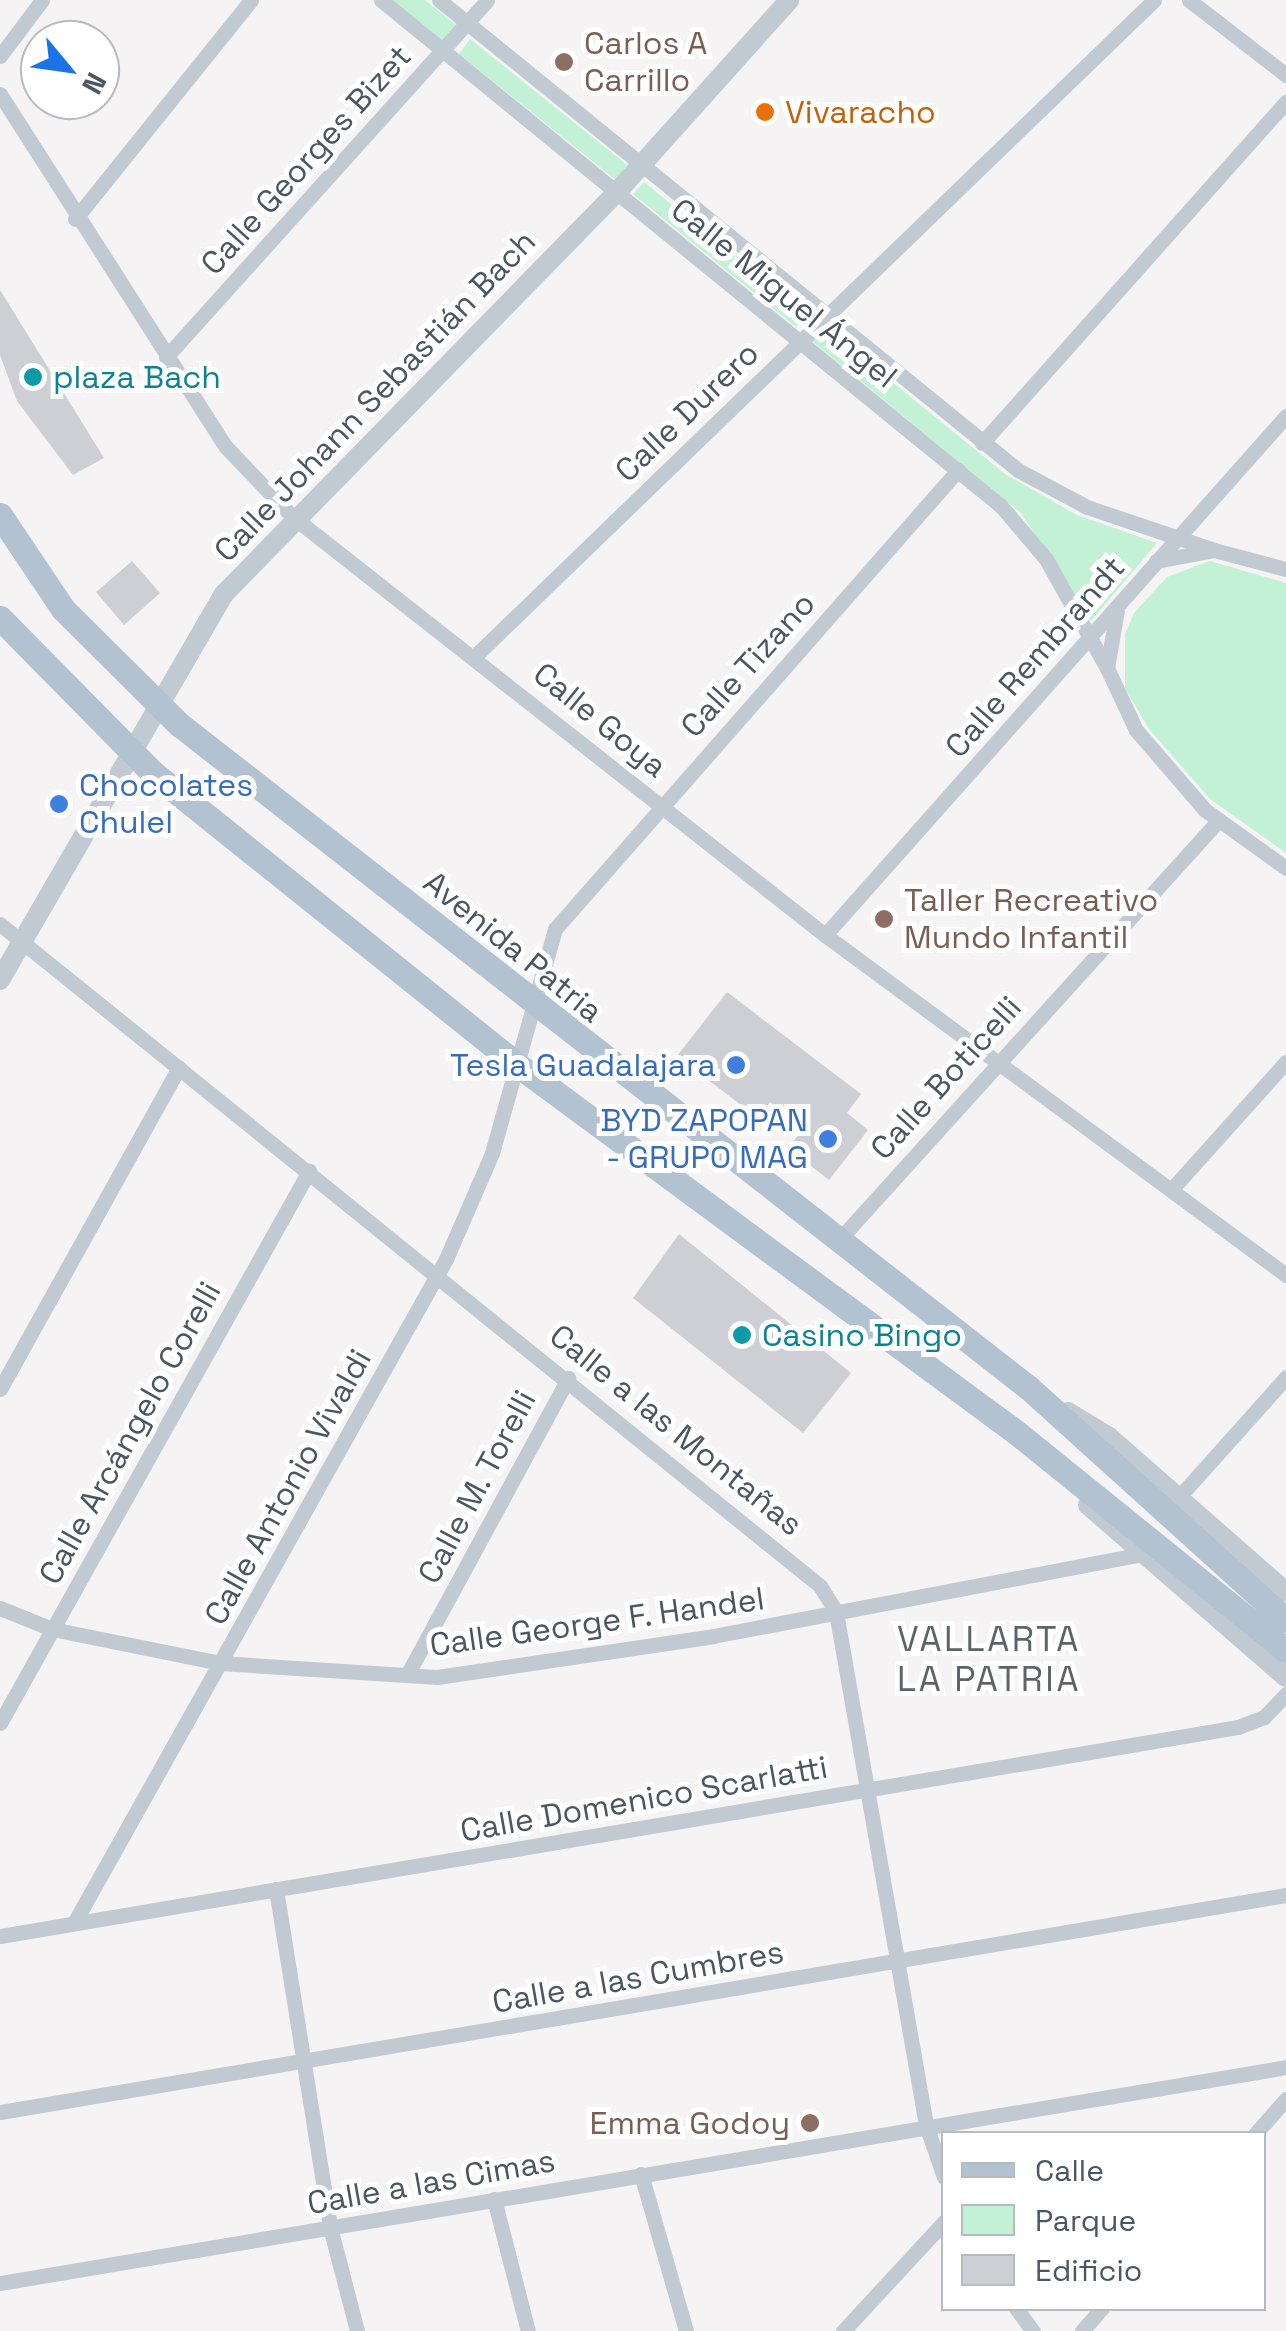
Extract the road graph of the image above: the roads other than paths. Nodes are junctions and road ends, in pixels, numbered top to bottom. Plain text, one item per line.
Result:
1 (42, 0) edge
2 (251, 0) edge
3 (382, 0) edge
4 (439, 0) edge
5 (487, 0) edge
6 (790, 0) edge
7 (1154, 0) edge
8 (1189, 0) edge
9 (467, 23) junction
10 (442, 50) junction
11 (0, 56) edge
12 (1286, 76) edge
13 (0, 94) edge
14 (1286, 102) edge
15 (641, 165) junction
16 (617, 192) junction
17 (76, 218) junction
18 (826, 316) junction
19 (800, 340) junction
20 (166, 357) junction
21 (1286, 416) edge
22 (982, 443) junction
23 (958, 470) junction
24 (0, 515) edge
25 (293, 517) junction
26 (1175, 539) junction
27 (1214, 550) junction
28 (1156, 561) junction
29 (1286, 569) edge
30 (1118, 606) junction
31 (0, 618) edge
32 (1090, 639) junction
33 (476, 656) junction
34 (1107, 668) junction
35 (158, 706) junction
36 (131, 754) junction
37 (662, 804) junction
38 (1218, 821) junction
39 (1286, 868) edge
40 (0, 924) edge
41 (825, 935) junction
42 (21, 942) junction
43 (0, 980) edge
44 (530, 1003) junction
45 (515, 1062) junction
46 (996, 1062) junction
47 (1286, 1062) edge
48 (179, 1067) junction
49 (308, 1171) junction
50 (1171, 1190) junction
51 (838, 1241) junction
52 (438, 1274) junction
53 (1286, 1275) edge
54 (568, 1378) junction
55 (1286, 1378) edge
56 (1029, 1388) junction
57 (0, 1389) edge
58 (1016, 1433) junction
59 (1178, 1498) junction
60 (1144, 1554) junction
61 (1286, 1592) edge
62 (0, 1608) edge
63 (836, 1612) junction
64 (1286, 1620) edge
65 (52, 1629) junction
66 (1286, 1650) edge
67 (220, 1664) junction
68 (407, 1675) junction
69 (1286, 1678) edge
70 (1286, 1694) edge
71 (0, 1723) edge
72 (867, 1790) junction
73 (276, 1889) junction
74 (1286, 1895) edge
75 (74, 1923) junction
76 (0, 1936) edge
77 (897, 1960) junction
78 (304, 2063) junction
79 (1286, 2068) edge
80 (1286, 2099) edge
81 (0, 2112) edge
82 (926, 2126) junction
83 (1259, 2131) edge
84 (941, 2168) edge
85 (641, 2174) junction
86 (494, 2199) junction
87 (941, 2225) edge
88 (330, 2227) junction
89 (0, 2283) edge
90 (1018, 2311) edge
91 (1099, 2311) edge
92 (357, 2331) edge
93 (528, 2331) edge
94 (686, 2331) edge
95 (843, 2331) edge
96 (1034, 2331) edge
97 (1082, 2331) edge

1 - 11 street
2 - 17 street
3 - 10 street, Calle Miguel Ángel
4 - 9 street, Calle Miguel Ángel
5 - 9 street, Calle Georges Bizet
6 - 15 street, Calle Johann Sebastián Bach
7 - 18 street, Calle Durero
8 - 12 street
9 - 10 street, Calle Georges Bizet
9 - 15 street, Calle Miguel Ángel
10 - 16 street, Calle Miguel Ángel
10 - 20 street, Calle Georges Bizet
13 - 17 street, Calle Goya
14 - 22 street
15 - 16 street, Calle Johann Sebastián Bach
15 - 18 street, Calle Miguel Ángel
16 - 19 street, Calle Miguel Ángel
16 - 25 street, Calle Johann Sebastián Bach
17 - 20 street, Calle Goya
18 - 19 street, Calle Durero
18 - 22 street, Calle Miguel Ángel
19 - 23 street, Calle Miguel Ángel
19 - 33 street, Calle Durero
20 - 25 street, Calle Goya
21 - 26 street, Calle Rembrandt
22 - 26 street, Calle Miguel Ángel
23 - 32 street, Calle Miguel Ángel
23 - 37 street, Calle Tizano
24 - 35 main road, Avenida Patria
25 - 33 street, Calle Goya
25 - 35 street, Calle Johann Sebastián Bach
26 - 27 street, Calle Miguel Ángel
26 - 28 street, Calle Rembrandt
27 - 28 street, Calle Miguel Ángel
27 - 29 street, Calle Miguel Ángel
28 - 30 street, Calle Rembrandt
30 - 32 street, Calle Rembrandt
30 - 34 street
31 - 36 main road
32 - 34 street, Calle Miguel Ángel
32 - 41 street, Calle Rembrandt
33 - 37 street, Calle Goya
34 - 38 street, Calle Miguel Ángel
35 - 36 street, Calle Johann Sebastián Bach
35 - 44 main road, Avenida Patria
36 - 42 street, Calle Johann Sebastián Bach
36 - 45 main road
37 - 41 street, Calle Goya
37 - 44 street, Calle Tizano
38 - 39 street, Calle Miguel Ángel
38 - 46 street, Calle Boticelli
40 - 42 street, Calle a las Montañas
41 - 46 street, Calle Goya
42 - 43 street, Calle Johann Sebastián Bach
42 - 48 street, Calle a las Montañas
44 - 45 street, Calle Tizano
44 - 51 main road, Avenida Patria
45 - 52 street, Calle Antonio Vivaldi
45 - 58 main road
46 - 50 street, Calle Goya
46 - 51 street, Calle Boticelli
47 - 50 street
48 - 49 street, Calle a las Montañas
48 - 57 street
49 - 52 street, Calle a las Montañas
49 - 65 street, Calle Arcángelo Corelli
50 - 53 street, Calle Goya
51 - 56 main road, Avenida Patria
52 - 54 street, Calle a las Montañas
52 - 67 street, Calle Antonio Vivaldi
54 - 63 street, Calle a las Montañas
54 - 68 street, Calle M. Torelli
55 - 59 street
56 - 59 street
56 - 64 main road, Avenida Patria
58 - 60 street
58 - 66 main road
59 - 61 street
60 - 63 street, Calle George F. Handel
60 - 69 street
62 - 65 street, Calle George F. Handel
63 - 68 street, Calle George F. Handel
63 - 72 street, Calle a las Montañas
65 - 67 street, Calle George F. Handel
65 - 71 street, Calle Arcángelo Corelli
67 - 68 street, Calle George F. Handel
67 - 75 street, Calle Antonio Vivaldi
70 - 72 street, Calle Domenico Scarlatti
72 - 73 street, Calle Domenico Scarlatti
72 - 77 street, Calle a las Montañas
73 - 75 street, Calle Domenico Scarlatti
73 - 78 street
74 - 77 street, Calle a las Cumbres
75 - 76 street, Calle Domenico Scarlatti
77 - 78 street, Calle a las Cumbres
77 - 82 street, Calle a las Montañas
78 - 81 street, Calle a las Cumbres
78 - 88 street
79 - 82 street, Calle a las Cimas
80 - 83 street
82 - 84 street, Calle a las Montañas
82 - 85 street, Calle a las Cimas
85 - 86 street, Calle a las Cimas
85 - 94 street
86 - 88 street, Calle a las Cimas
86 - 93 street
87 - 95 street
88 - 89 street, Calle a las Cimas
88 - 92 street
90 - 96 street
91 - 97 street

